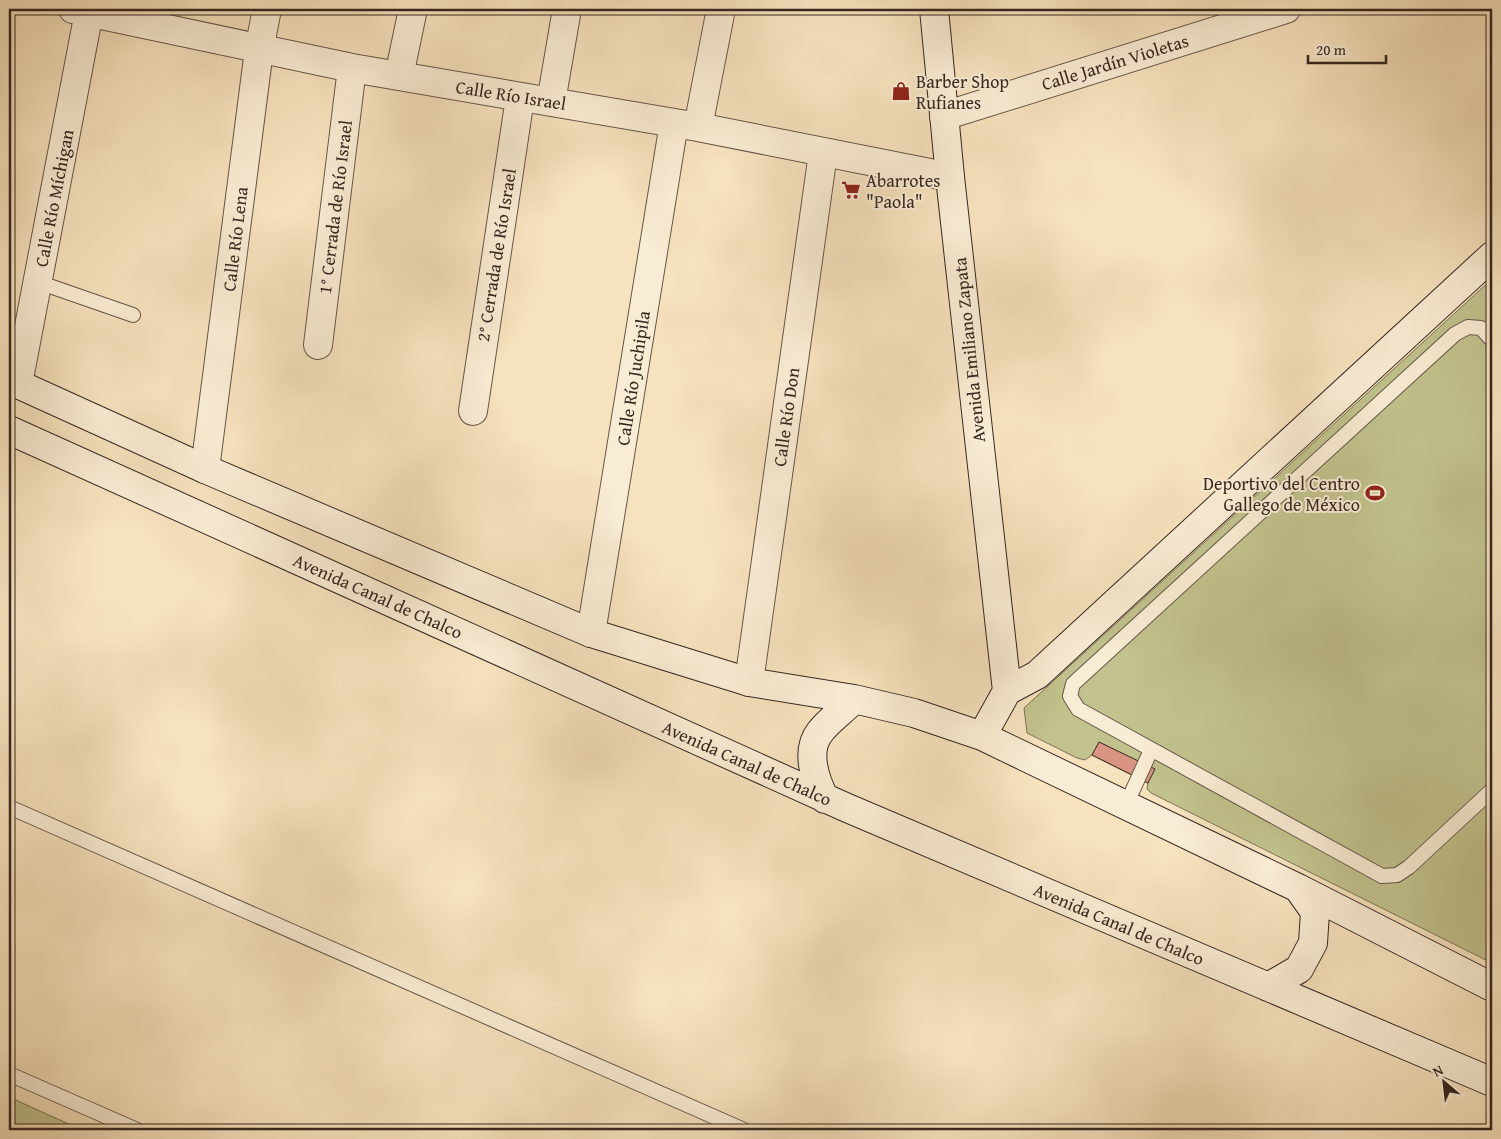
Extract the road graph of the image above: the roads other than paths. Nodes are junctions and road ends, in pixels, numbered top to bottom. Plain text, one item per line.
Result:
1 (267, 9) edge
2 (413, 9) edge
3 (567, 9) edge
4 (721, 9) edge
5 (934, 9) edge
6 (1286, 9) edge
7 (97, 12) edge
8 (259, 50) junction
9 (352, 68) junction
10 (399, 76) junction
11 (520, 98) junction
12 (551, 102) junction
13 (944, 116) junction
14 (686, 125) junction
15 (823, 153) junction
16 (950, 177) junction
17 (1492, 256) edge
18 (38, 282) junction
19 (133, 315) dead end
20 (1492, 340) edge
21 (318, 345) dead end
22 (13, 382) edge
23 (473, 411) dead end
24 (9, 430) edge
25 (205, 469) junction
26 (591, 632) junction
27 (750, 682) junction
28 (1007, 691) junction
29 (854, 700) junction
30 (982, 736) junction
31 (1151, 750) junction
32 (1492, 790) edge
33 (825, 799) junction
34 (1126, 805) junction
35 (9, 807) edge
36 (1298, 888) junction
37 (1268, 987) junction
38 (1492, 987) edge
39 (9, 1074) edge
40 (1492, 1082) edge
41 (137, 1130) edge
42 (744, 1130) edge

1 - 8 street, Calle Río Lena
2 - 10 street
3 - 12 street
4 - 14 street, Calle Río Juchipila
5 - 13 street, Avenida Emiliano Zapata
6 - 13 street, Calle Jardín Violetas
7 - 8 street, Calle Río Israel
7 - 18 street, Calle Río Míchigan
8 - 9 street, Calle Río Israel
8 - 25 street, Calle Río Lena
9 - 10 street, Calle Río Israel
9 - 21 street, 1° Cerrada de Río Israel
10 - 11 street, Calle Río Israel
11 - 12 street, Calle Río Israel
11 - 23 street, 2° Cerrada de Río Israel
12 - 14 street, Calle Río Israel
13 - 16 street, Avenida Emiliano Zapata
14 - 15 street, Calle Río Israel
14 - 26 street, Calle Río Juchipila
15 - 16 street, Calle Río Israel
15 - 27 street, Calle Río Don
16 - 28 street, Avenida Emiliano Zapata
17 - 28 street
18 - 19 lane
18 - 22 street, Calle Río Míchigan
20 - 31 lane
22 - 25 street
24 - 33 street, Avenida Canal de Chalco
25 - 26 street
26 - 27 street
27 - 29 street
28 - 30 street
29 - 30 street
29 - 33 street
30 - 34 street
31 - 32 lane
31 - 34 lane
33 - 37 street, Avenida Canal de Chalco
34 - 36 street
35 - 42 lane
36 - 37 street
36 - 38 street
37 - 40 street, Avenida Canal de Chalco
39 - 41 lane

